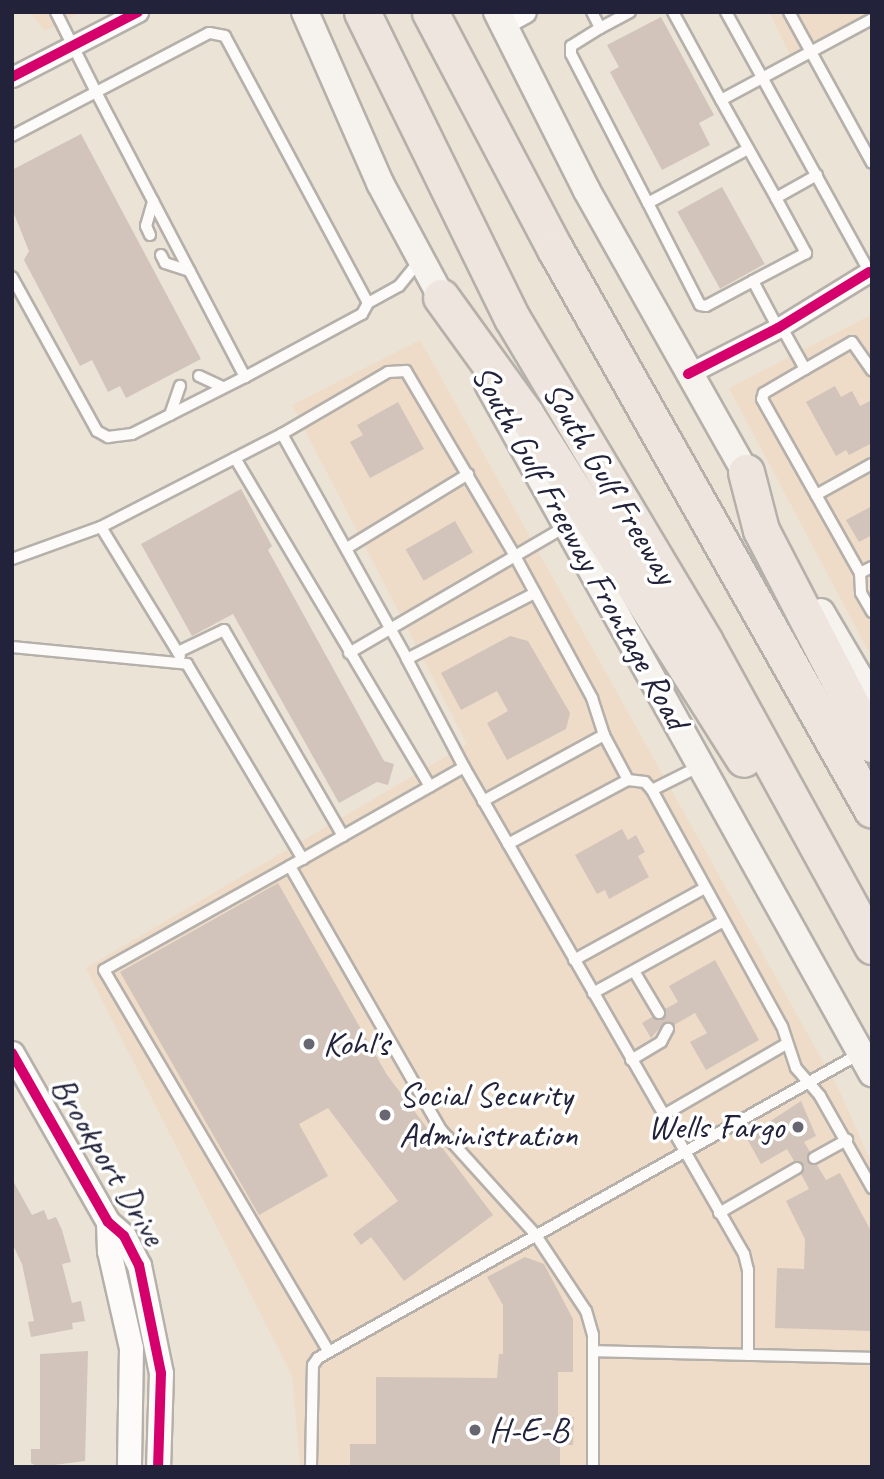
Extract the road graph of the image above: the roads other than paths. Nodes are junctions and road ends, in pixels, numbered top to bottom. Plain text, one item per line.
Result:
1 (56, 12) edge
2 (138, 12) edge
3 (305, 12) edge
4 (362, 12) edge
5 (430, 12) edge
6 (592, 12) edge
7 (630, 12) edge
8 (673, 12) edge
9 (726, 12) edge
10 (789, 12) edge
11 (509, 16) edge
12 (872, 19) edge
13 (600, 29) junction
14 (73, 46) junction
15 (809, 53) junction
16 (12, 77) edge
17 (763, 78) junction
18 (96, 92) junction
19 (722, 100) junction
20 (12, 136) edge
21 (748, 149) junction
22 (872, 163) edge
23 (817, 175) junction
24 (776, 198) junction
25 (153, 201) junction
26 (648, 203) junction
27 (150, 235) dead end
28 (161, 255) dead end
29 (421, 260) junction
30 (190, 271) junction
31 (871, 273) edge
32 (12, 277) edge
33 (753, 281) junction
34 (441, 297) junction
35 (368, 303) junction
36 (780, 327) junction
37 (805, 369) junction
38 (872, 371) edge
39 (688, 373) junction
40 (200, 376) dead end
41 (245, 376) junction
42 (180, 386) dead end
43 (223, 387) junction
44 (170, 415) junction
45 (282, 434) junction
46 (235, 458) junction
47 (872, 464) edge
48 (746, 472) junction
49 (468, 474) junction
50 (816, 495) junction
51 (101, 527) junction
52 (566, 527) junction
53 (347, 548) junction
54 (515, 556) junction
55 (12, 559) edge
56 (872, 567) edge
57 (860, 573) junction
58 (535, 593) junction
59 (869, 598) edge
60 (872, 611) edge
61 (392, 627) junction
62 (12, 647) edge
63 (178, 652) junction
64 (349, 653) junction
65 (407, 659) junction
66 (187, 664) junction
67 (872, 699) edge
68 (604, 735) junction
69 (872, 744) edge
70 (702, 765) junction
71 (464, 767) junction
72 (628, 780) junction
73 (430, 787) junction
74 (652, 790) junction
75 (483, 801) junction
76 (872, 810) edge
77 (343, 836) junction
78 (508, 844) junction
79 (303, 859) junction
80 (290, 866) junction
81 (705, 888) junction
82 (724, 921) junction
83 (872, 946) edge
84 (574, 960) junction
85 (872, 964) edge
86 (634, 971) junction
87 (593, 993) junction
88 (659, 1013) dead end
89 (667, 1029) dead end
90 (786, 1044) junction
91 (12, 1054) edge
92 (631, 1060) junction
93 (866, 1063) edge
94 (806, 1083) junction
95 (662, 1116) junction
96 (846, 1140) junction
97 (683, 1152) junction
98 (814, 1158) dead end
99 (797, 1168) dead end
100 (872, 1188) edge
101 (719, 1213) junction
102 (108, 1222) junction
103 (535, 1234) junction
104 (328, 1351) junction
105 (593, 1351) junction
106 (748, 1355) junction
107 (872, 1358) edge
108 (129, 1467) edge
109 (158, 1467) edge
110 (311, 1467) edge
111 (593, 1467) edge

1 - 14 lane
2 - 14 street
3 - 29 main road, South Gulf Freeway Frontage Road
4 - 83 highway, South Gulf Freeway
5 - 76 highway, South Gulf Freeway
6 - 13 lane
7 - 13 lane
8 - 19 lane
9 - 17 lane
10 - 15 lane
11 - 39 main road
12 - 15 lane
13 - 26 lane
14 - 16 street
14 - 18 lane
15 - 17 lane
15 - 22 lane
17 - 19 lane
17 - 23 lane
18 - 20 lane
18 - 25 lane
18 - 35 lane
19 - 21 lane
21 - 24 lane
21 - 26 lane
23 - 24 lane
23 - 31 lane
24 - 33 lane
25 - 27 lane
25 - 30 lane
26 - 33 lane
28 - 30 lane
29 - 34 main road, South Gulf Freeway Frontage Road
29 - 35 lane
30 - 41 lane
31 - 36 street
32 - 44 lane
33 - 36 lane
34 - 52 main road, South Gulf Freeway Frontage Road
34 - 85 highway
35 - 41 lane
36 - 37 lane
36 - 39 street
37 - 38 lane
37 - 50 lane
39 - 48 main road
40 - 43 lane
41 - 43 lane
42 - 44 lane
43 - 44 lane
45 - 46 lane
45 - 49 lane
45 - 53 lane
46 - 51 lane
46 - 64 lane
47 - 50 lane
48 - 67 main road
48 - 69 highway
49 - 53 lane
49 - 54 lane
50 - 57 lane
51 - 55 lane
51 - 63 lane
52 - 54 lane
52 - 70 main road, South Gulf Freeway Frontage Road
53 - 61 lane
54 - 58 lane
54 - 61 lane
56 - 57 lane
57 - 59 lane
58 - 65 lane
58 - 68 lane
59 - 60 lane
61 - 64 lane
61 - 65 lane
62 - 66 lane
63 - 66 lane
63 - 77 lane
64 - 73 lane
65 - 71 lane
66 - 79 lane
68 - 72 lane
68 - 75 lane
70 - 74 lane
70 - 93 main road, South Gulf Freeway Frontage Road
71 - 73 lane
71 - 75 lane
72 - 74 lane
72 - 78 lane
73 - 77 lane
74 - 81 lane
75 - 78 lane
77 - 79 lane
78 - 84 lane
79 - 80 lane
80 - 103 lane
80 - 104 lane
81 - 82 lane
81 - 84 lane
82 - 86 lane
82 - 90 lane
84 - 87 lane
86 - 87 lane
86 - 88 lane
87 - 92 lane
89 - 92 lane
90 - 94 lane
90 - 95 lane
91 - 102 street, Brookport Drive
92 - 95 lane
93 - 94 lane
94 - 96 lane
94 - 97 lane
95 - 97 lane
96 - 98 lane
96 - 100 lane
97 - 101 lane
97 - 103 lane
99 - 101 lane
101 - 106 lane
102 - 108 street, Brookport Drive
102 - 109 street, Brookport Drive
103 - 104 lane
103 - 105 lane
104 - 110 lane
105 - 106 lane
105 - 111 lane
106 - 107 lane

